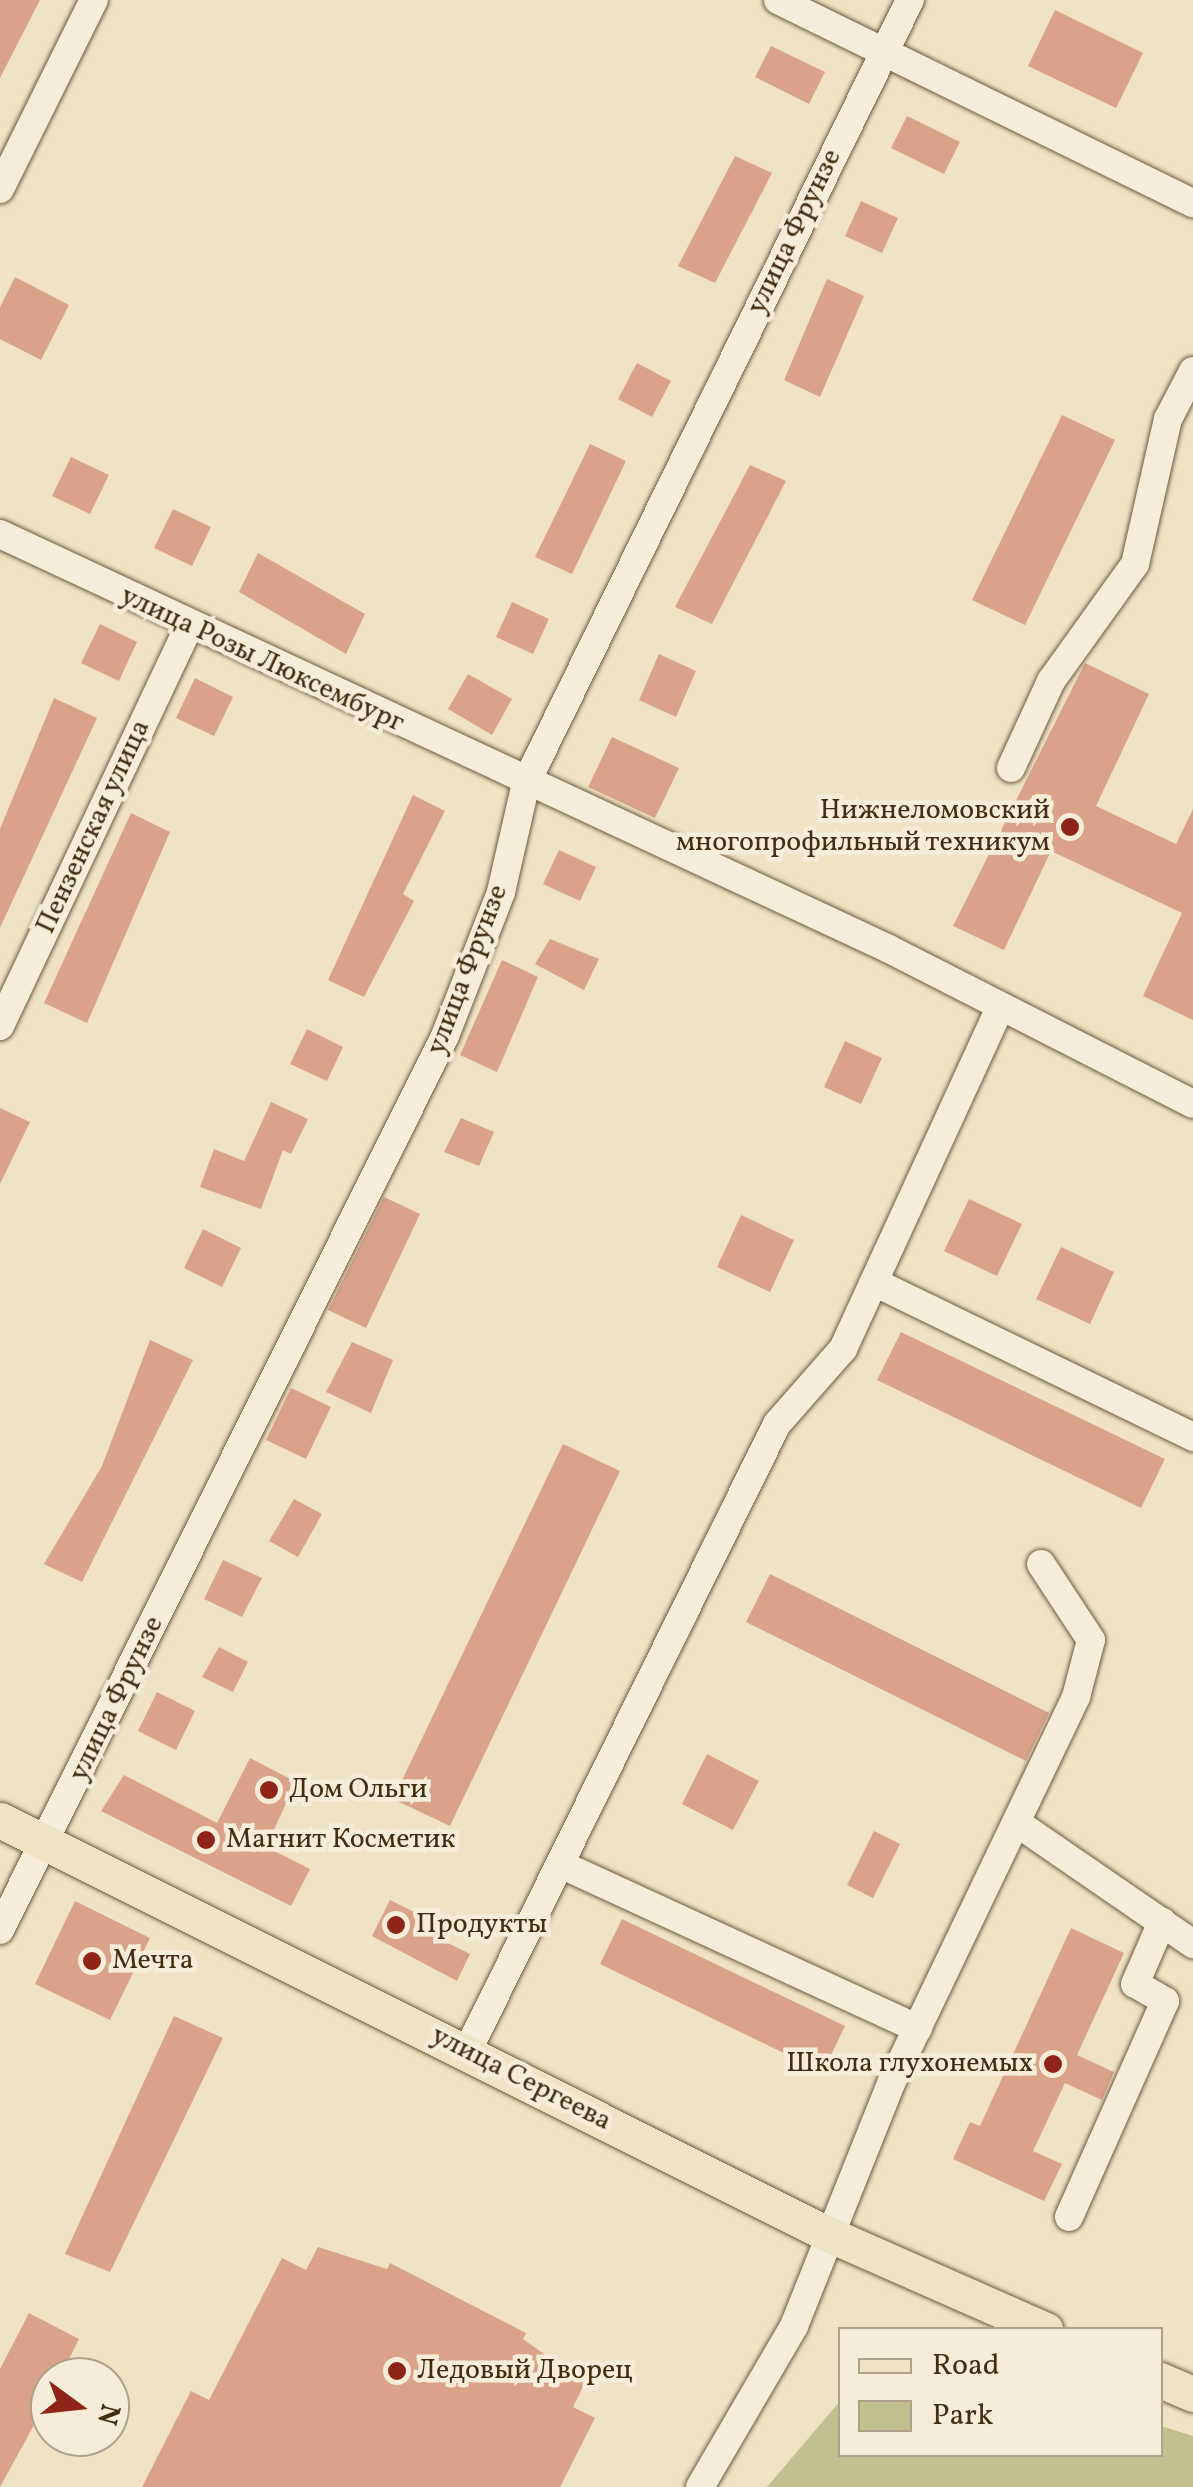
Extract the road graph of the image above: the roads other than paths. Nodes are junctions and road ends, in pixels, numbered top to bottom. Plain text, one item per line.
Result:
1 (94, 0) edge
2 (778, 0) edge
3 (910, 0) edge
4 (883, 51) junction
5 (0, 189) edge
6 (1193, 203) edge
7 (1191, 379) edge
8 (0, 534) edge
9 (188, 628) junction
10 (1011, 768) dead end
11 (526, 783) junction
12 (999, 1010) junction
13 (0, 1026) edge
14 (1193, 1104) edge
15 (874, 1282) junction
16 (1193, 1437) edge
17 (1041, 1564) dead end
18 (0, 1820) edge
19 (1017, 1823) junction
20 (46, 1842) junction
21 (560, 1864) junction
22 (1162, 1922) junction
23 (0, 1930) edge
24 (1193, 1944) edge
25 (918, 2029) junction
26 (466, 2052) junction
27 (1069, 2217) dead end
28 (826, 2233) junction
29 (1039, 2327) edge
30 (1163, 2381) edge
31 (1193, 2394) edge
32 (700, 2487) edge

1 - 5 street
2 - 4 street
3 - 4 street, улица Фрунзе
4 - 6 street
4 - 11 street, улица Фрунзе
7 - 10 street
8 - 9 street, улица Розы Люксембург
9 - 11 street, улица Розы Люксембург
9 - 13 street, Пензенская улица
11 - 12 street, улица Розы Люксембург
11 - 20 street, улица Фрунзе
12 - 14 street, улица Розы Люксембург
12 - 15 street
15 - 16 street
15 - 21 street
17 - 19 street
18 - 20 main road, улица Сергеева
19 - 22 street
19 - 25 street
20 - 23 street, улица Фрунзе
20 - 26 main road, улица Сергеева
21 - 25 street
21 - 26 street
22 - 24 street
22 - 27 street
25 - 28 street
26 - 28 main road, улица Сергеева
28 - 29 main road, улица Сергеева
28 - 32 street
30 - 31 main road

